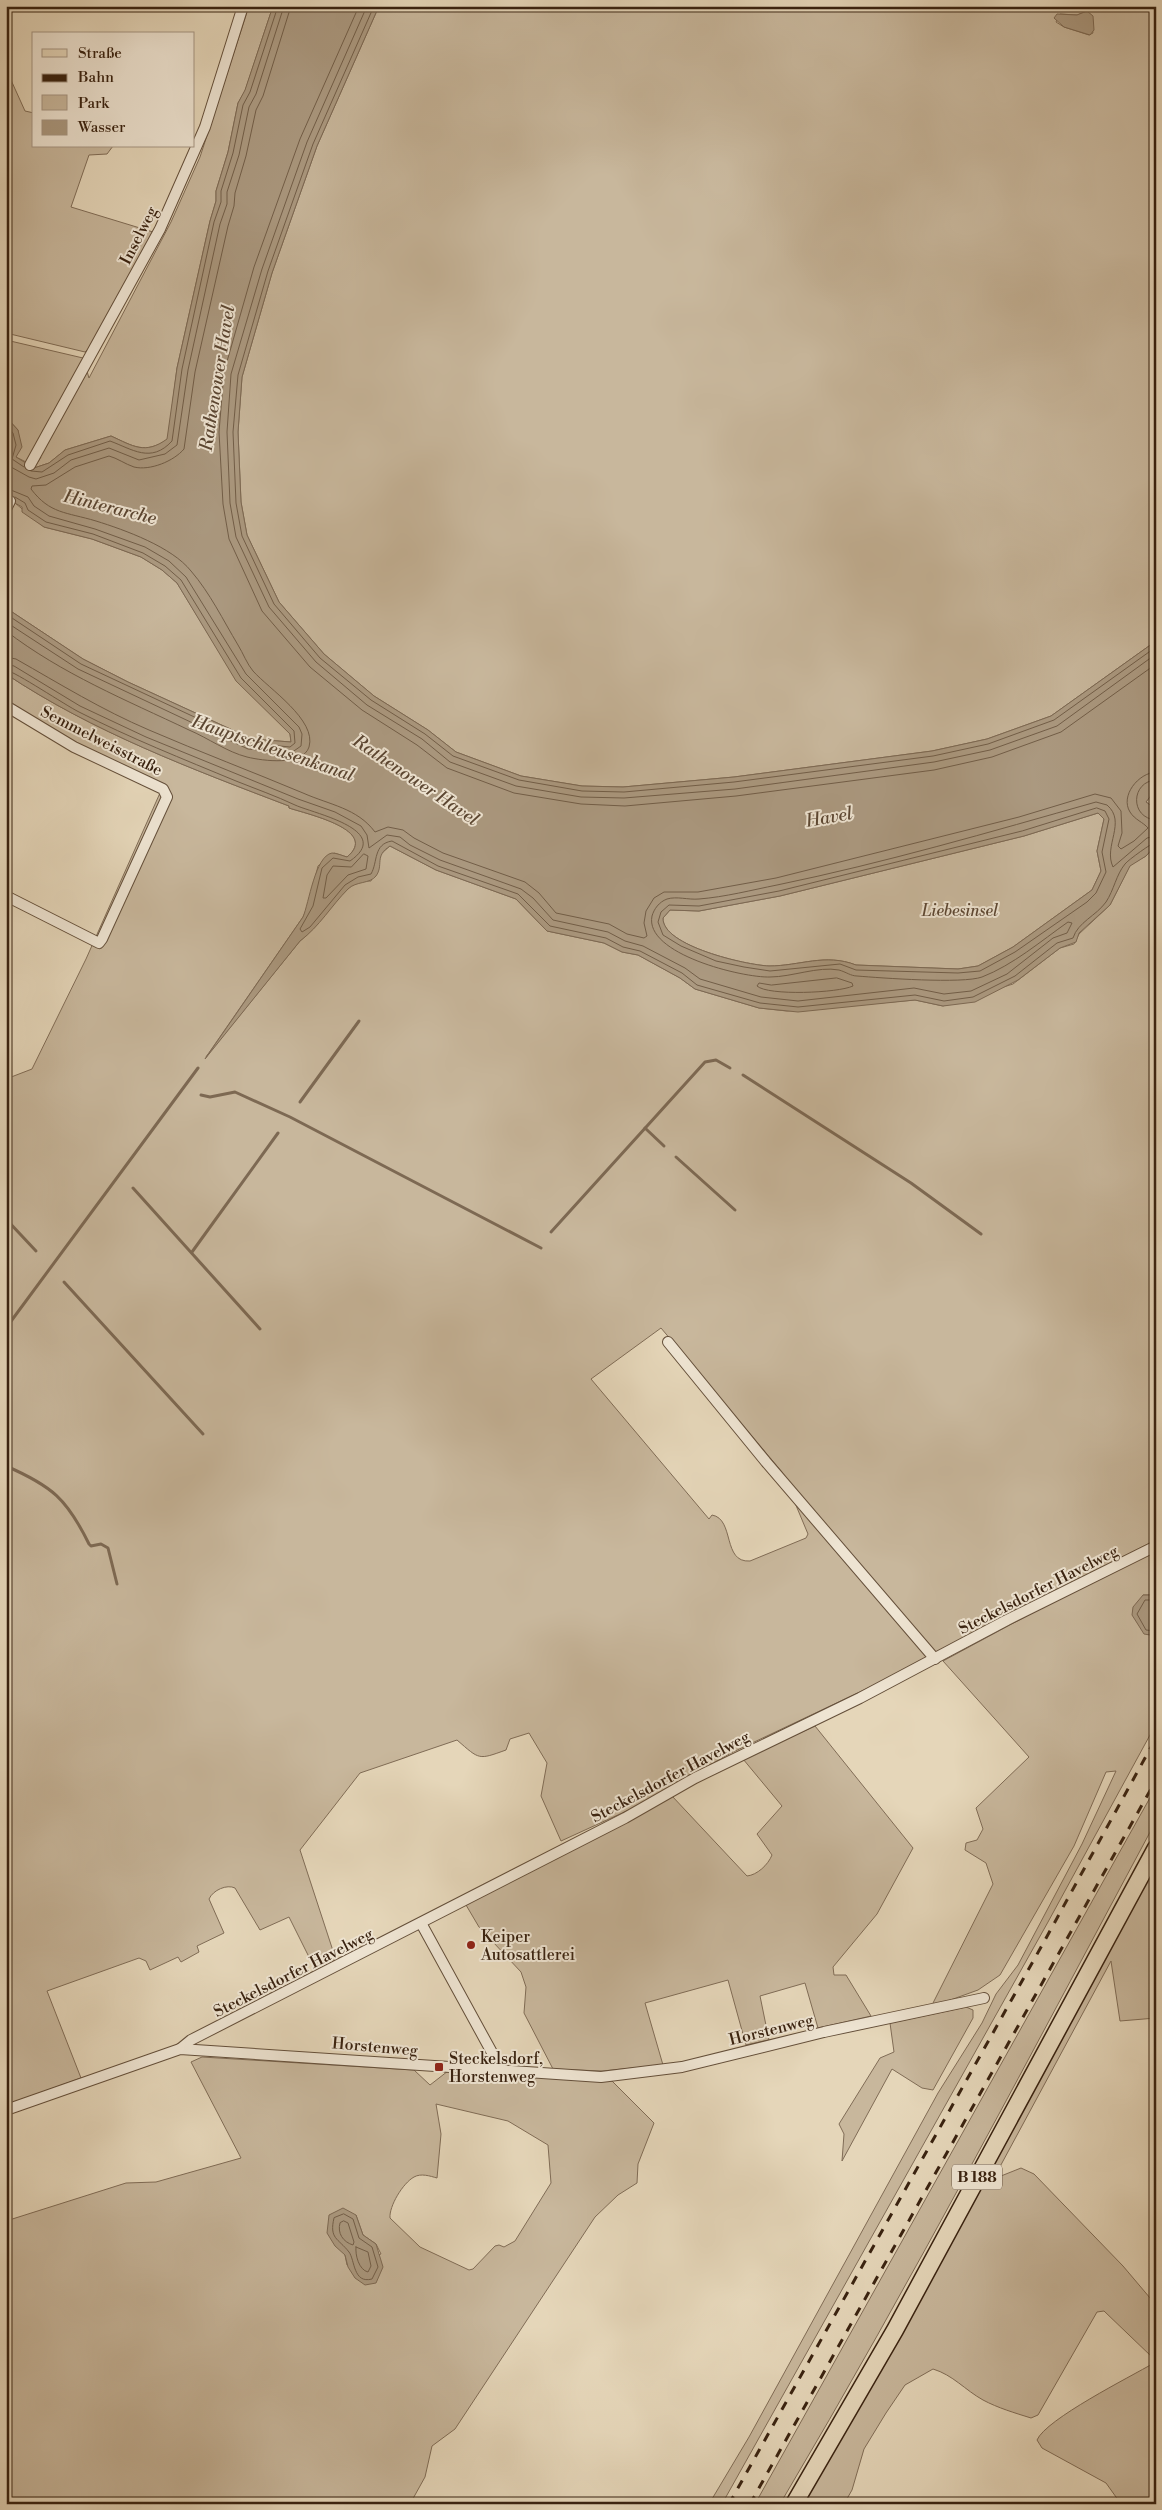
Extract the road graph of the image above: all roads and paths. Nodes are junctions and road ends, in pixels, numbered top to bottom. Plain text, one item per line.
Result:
1 (243, 6) edge
2 (30, 465) dead end
3 (6, 706) edge
4 (6, 896) edge
5 (668, 1342) dead end
6 (1156, 1546) edge
7 (935, 1659) junction
8 (1156, 1848) edge
9 (420, 1923) junction
10 (984, 1998) dead end
11 (180, 2049) junction
12 (501, 2069) junction
13 (6, 2110) edge
14 (794, 2504) edge

1 - 2 street, Inselweg
3 - 4 street, Semmelweisstraße
5 - 7 street
6 - 7 street, Steckelsdorfer Havelweg
7 - 9 street, Steckelsdorfer Havelweg
8 - 14 main road, B 188
9 - 11 street, Steckelsdorfer Havelweg
9 - 12 street
10 - 12 street, Horstenweg
11 - 12 street, Horstenweg
11 - 13 street, Horstenweg

